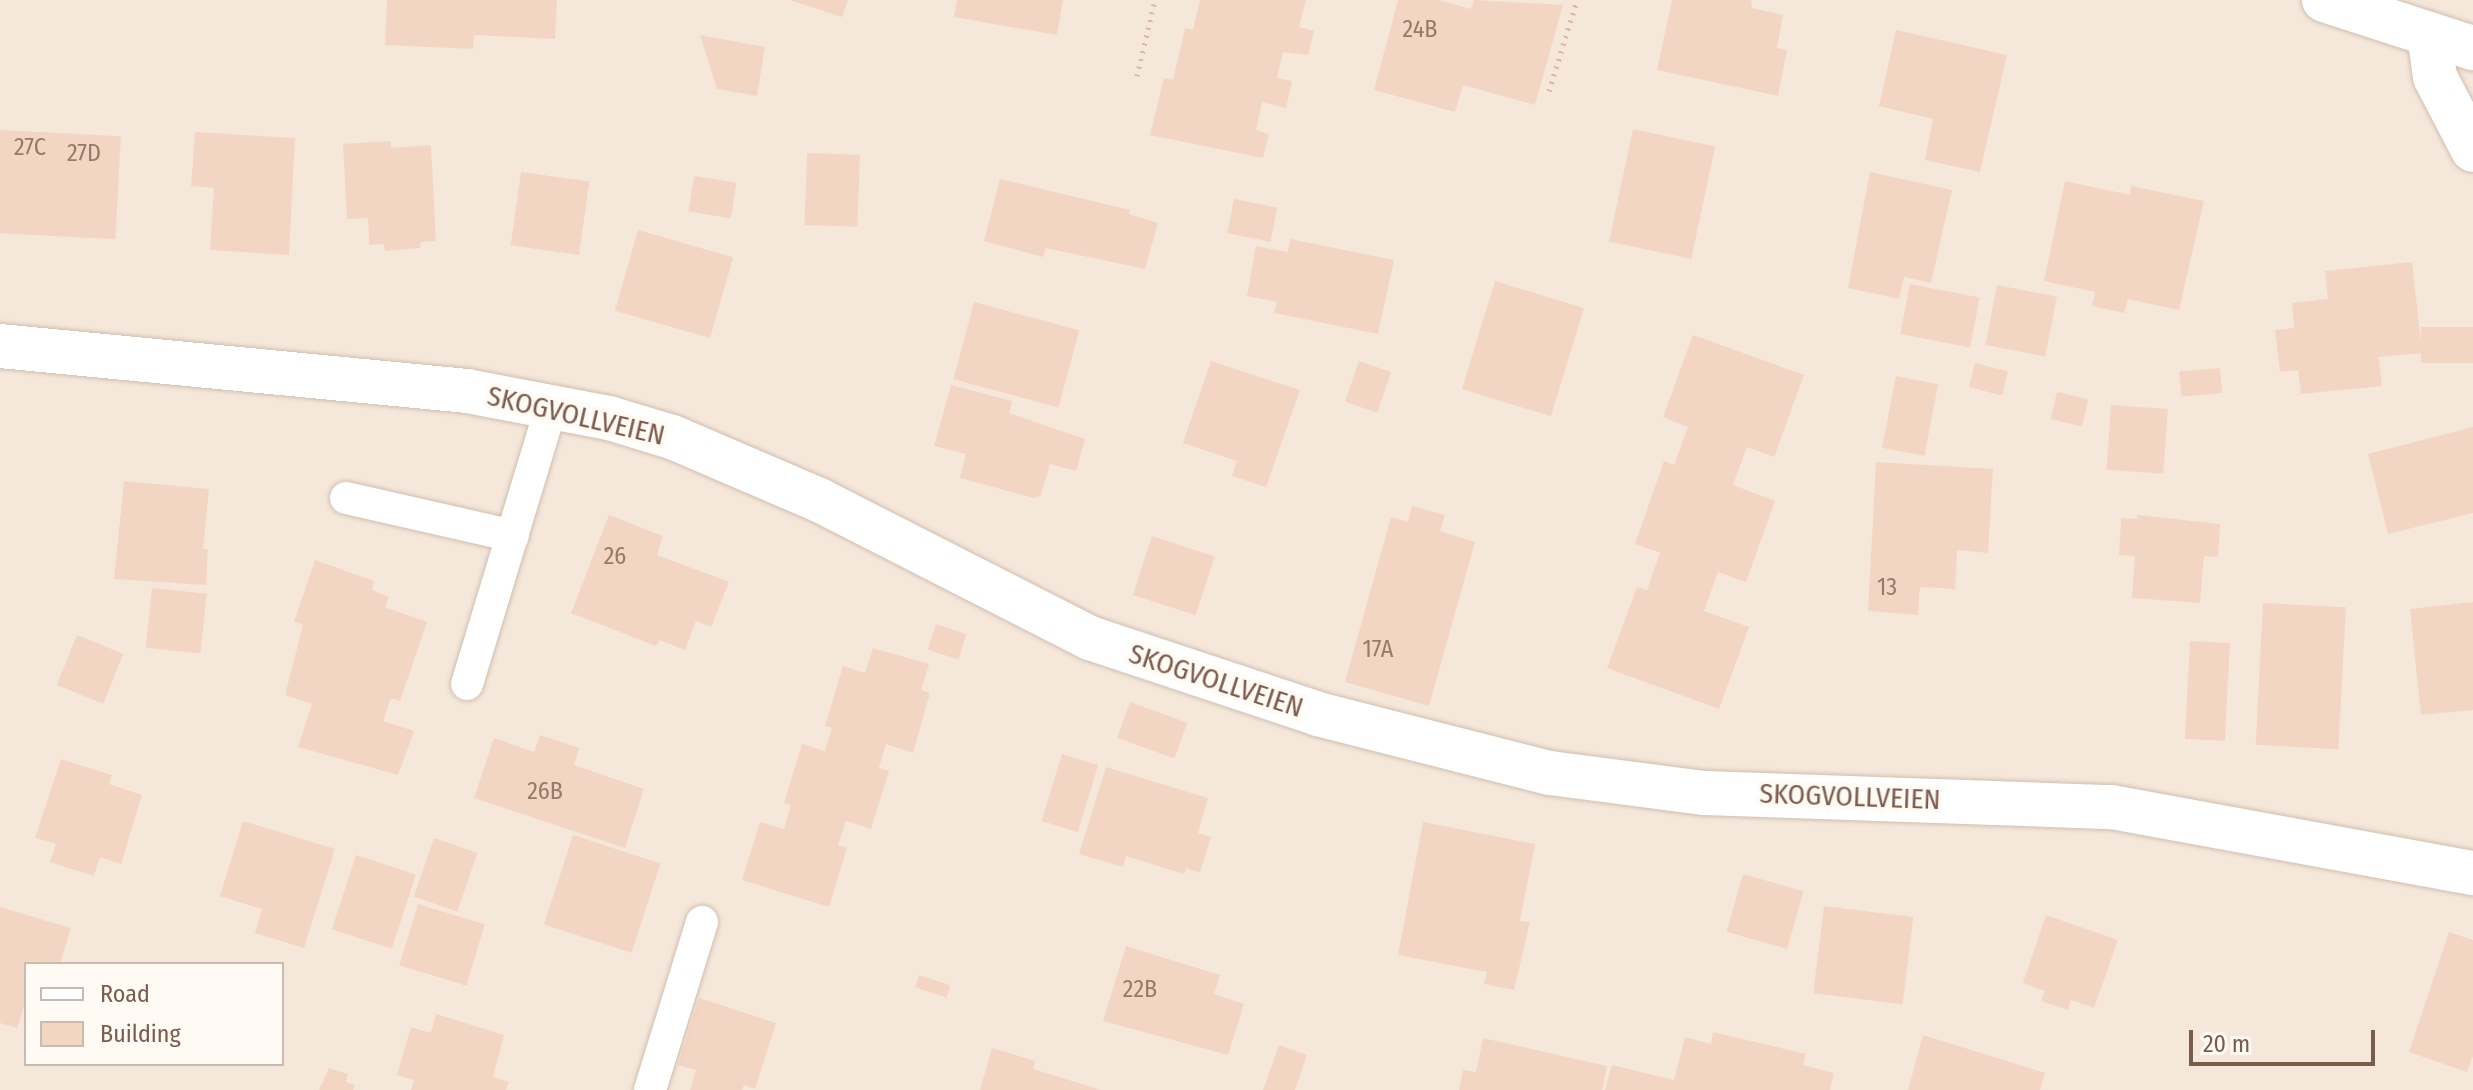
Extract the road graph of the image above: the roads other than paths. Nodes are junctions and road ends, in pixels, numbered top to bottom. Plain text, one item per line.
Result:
1 (2324, 0) edge
2 (2429, 34) junction
3 (2473, 48) edge
4 (2473, 150) edge
5 (0, 346) edge
6 (552, 405) junction
7 (346, 498) dead end
8 (513, 536) junction
9 (467, 684) dead end
10 (2473, 873) edge
11 (702, 922) dead end
12 (650, 1090) edge

1 - 2 street
2 - 3 street
2 - 4 street
5 - 6 street, SKOGVOLLVEIEN
6 - 8 lane
6 - 10 street, SKOGVOLLVEIEN
7 - 8 lane
8 - 9 lane
11 - 12 lane

